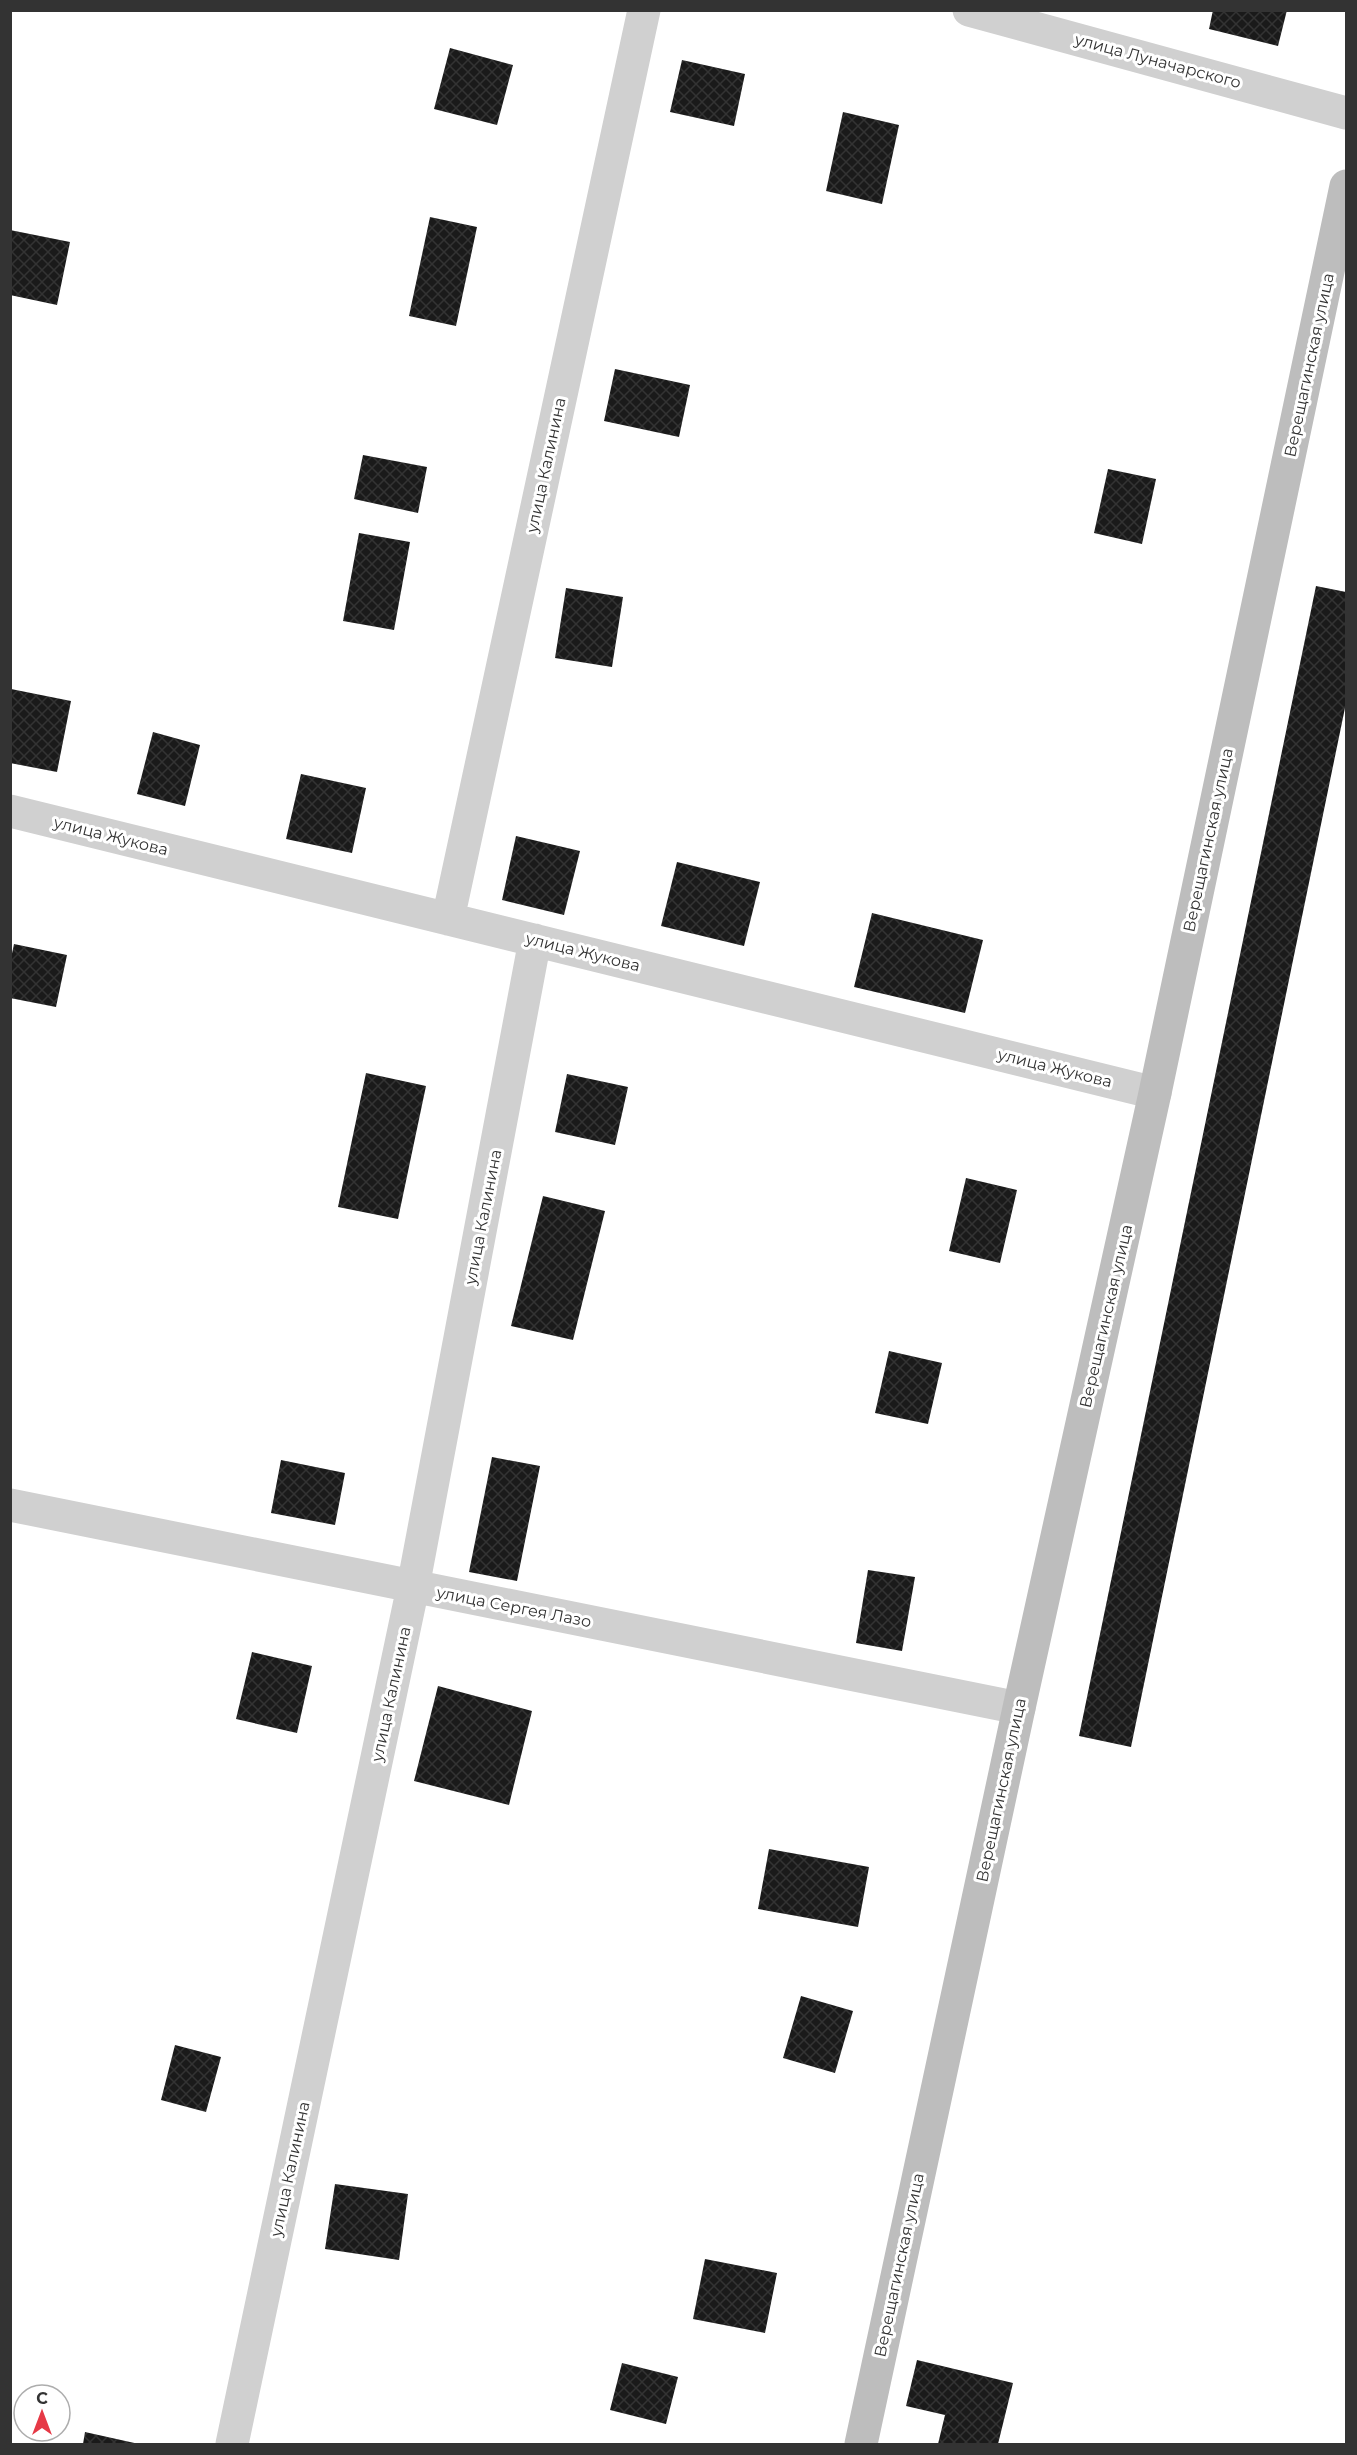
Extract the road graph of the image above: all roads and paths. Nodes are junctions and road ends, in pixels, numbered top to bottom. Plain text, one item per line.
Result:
1 (644, 10) edge
2 (969, 10) edge
3 (1347, 113) edge
4 (1347, 186) edge
5 (10, 811) edge
6 (448, 919) junction
7 (535, 940) junction
8 (1155, 1093) junction
9 (10, 1505) edge
10 (413, 1587) junction
11 (1019, 1708) junction
12 (232, 2445) edge
13 (861, 2445) edge

1 - 6 street, улица Калинина
2 - 3 street, улица Луначарского
4 - 8 main road, Верещагинская улица
5 - 6 street, улица Жукова
6 - 7 street, улица Жукова
7 - 8 street, улица Жукова
7 - 10 street, улица Калинина
8 - 11 main road, Верещагинская улица
9 - 10 street, улица Сергея Лазо
10 - 11 street, улица Сергея Лазо
10 - 12 street, улица Калинина
11 - 13 main road, Верещагинская улица

